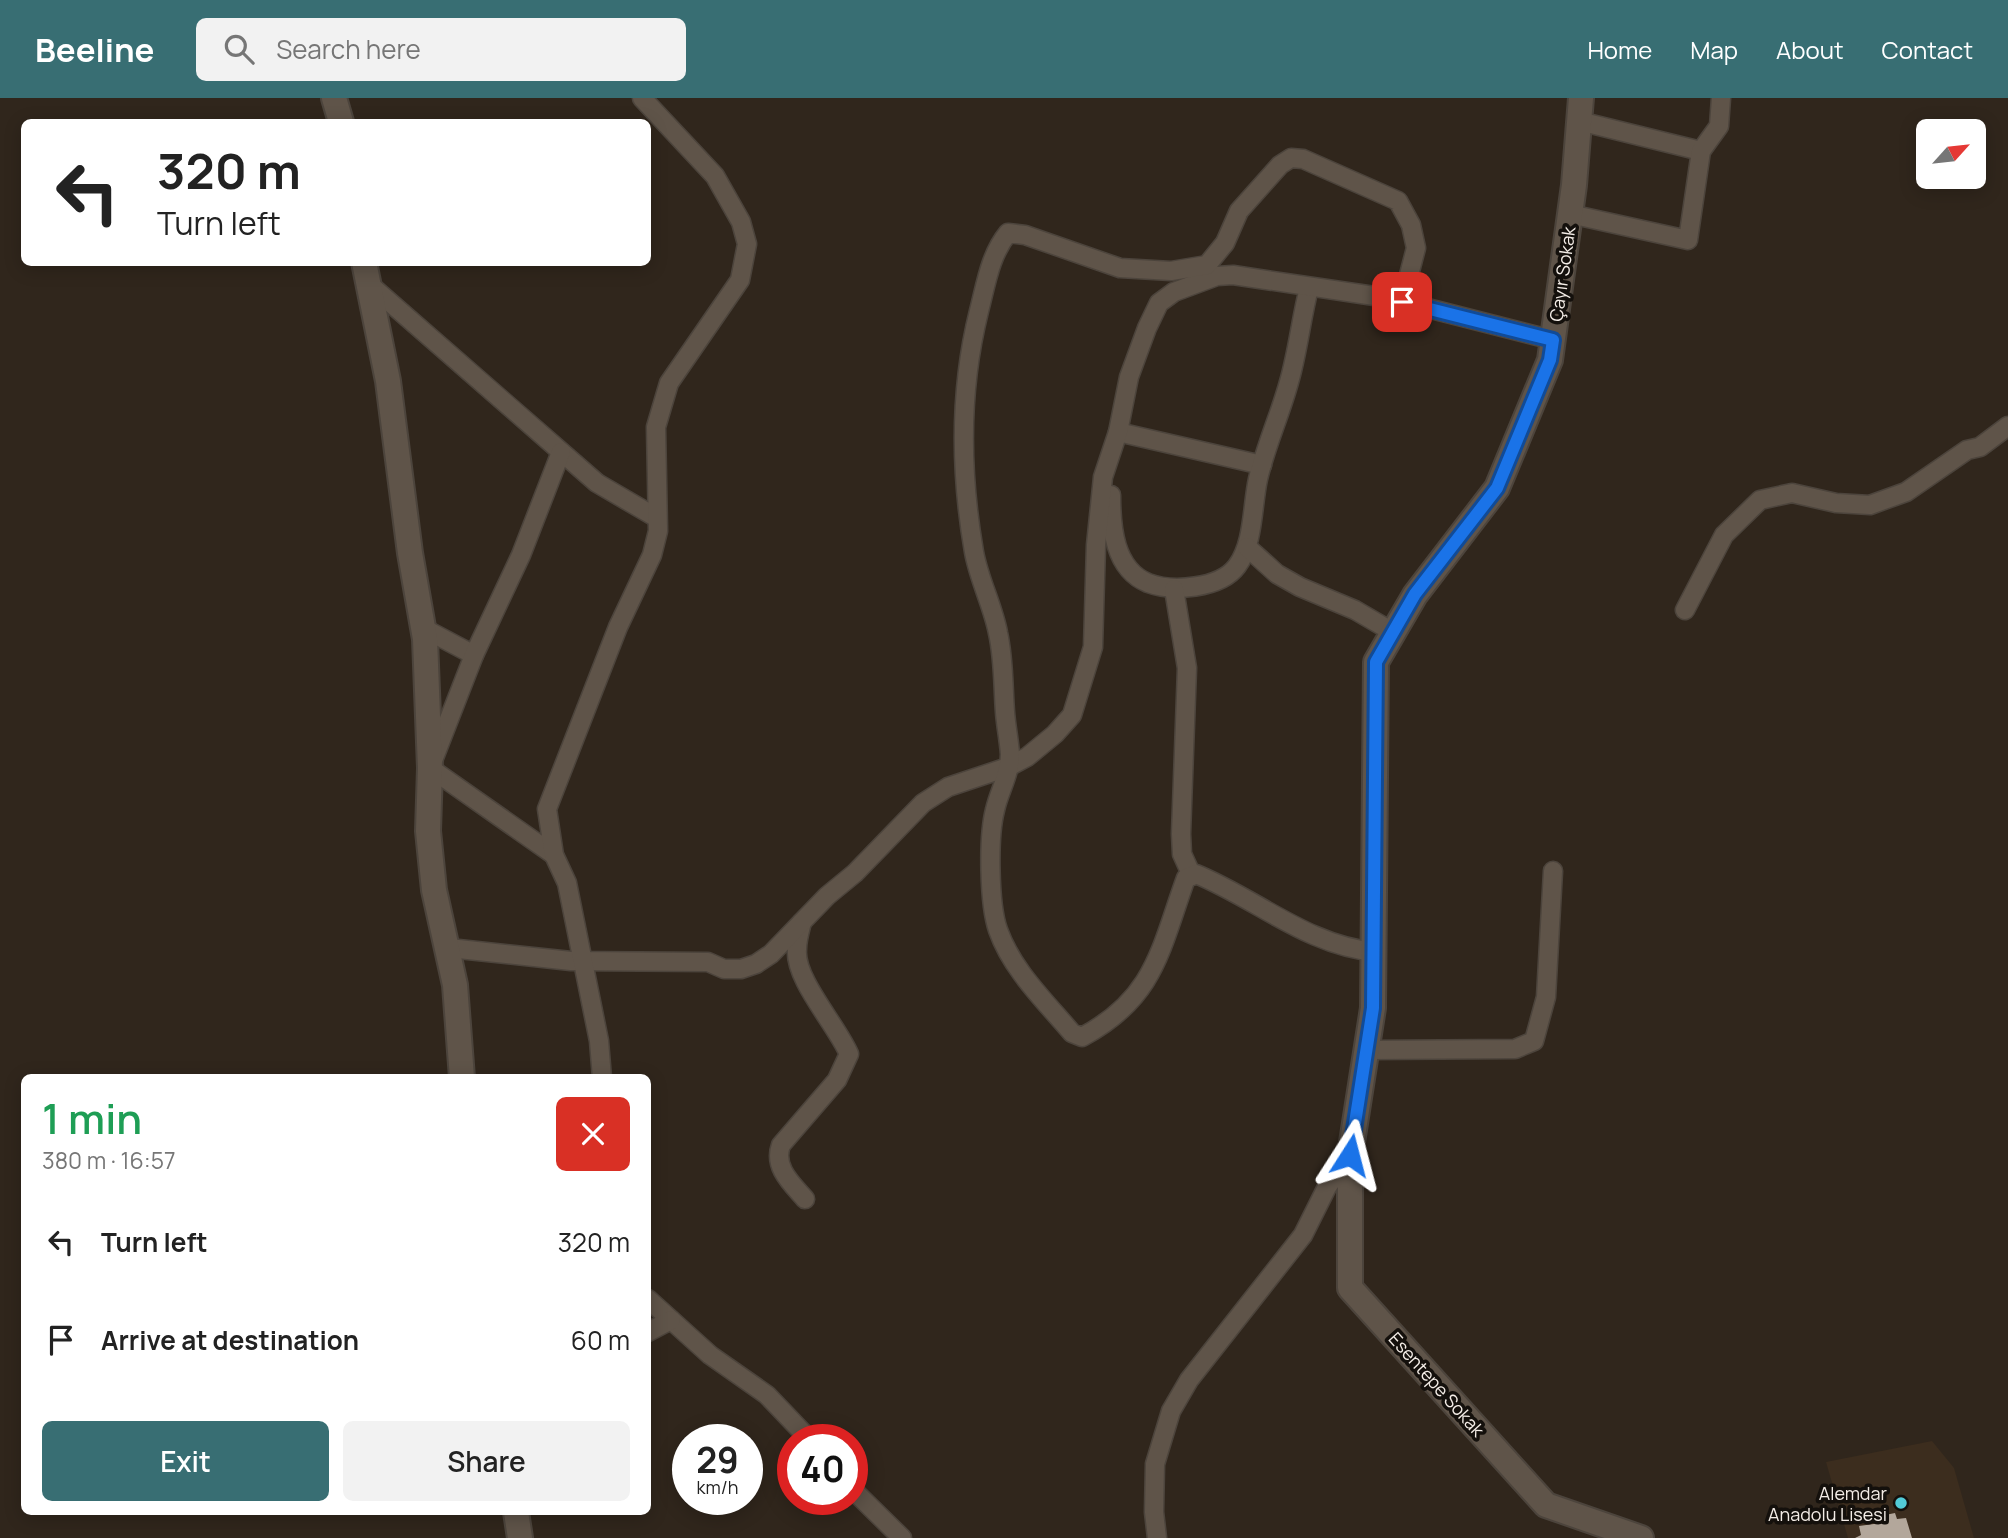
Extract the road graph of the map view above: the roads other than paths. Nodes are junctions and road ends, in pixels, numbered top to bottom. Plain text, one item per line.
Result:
1 (642, 98) edge
2 (1721, 98) edge
3 (1580, 110) edge
4 (1701, 151) junction
5 (1570, 214) junction
6 (366, 274) edge
7 (1309, 288) junction
8 (1402, 302) junction
9 (1553, 340) junction
10 (2008, 426) edge
11 (1118, 432) junction
12 (561, 452) junction
13 (1111, 453) junction
14 (1262, 465) junction
15 (657, 517) junction
16 (1247, 547) junction
17 (1174, 589) junction
18 (1685, 610) dead end
19 (423, 628) junction
20 (1391, 631) junction
21 (474, 655) junction
22 (1008, 767) junction
23 (430, 768) junction
24 (554, 855) junction
25 (1553, 871) dead end
26 (1192, 876) junction
27 (803, 918) junction
28 (449, 948) junction
29 (1376, 952) junction
30 (583, 961) junction
31 (1367, 1050) junction
32 (462, 1074) edge
33 (602, 1074) edge
34 (1350, 1155) junction
35 (805, 1199) dead end
36 (651, 1302) edge
37 (671, 1320) junction
38 (651, 1330) edge
39 (795, 1424) edge
40 (868, 1505) edge
41 (516, 1515) edge
42 (520, 1538) edge
43 (902, 1538) edge
44 (1157, 1538) edge
45 (1641, 1538) edge

1 - 15 street
2 - 4 street
3 - 4 street
3 - 5 street, Çayır Sokak
4 - 5 street
5 - 9 street, Çayır Sokak
6 - 12 street
6 - 19 street
7 - 8 street
7 - 11 street
7 - 14 street
8 - 9 street
8 - 22 street
9 - 20 street, Çayır Sokak
10 - 18 street
11 - 13 street
11 - 14 street
12 - 15 street
12 - 21 street
13 - 17 street
13 - 22 street
14 - 16 street
15 - 24 street
16 - 17 street
16 - 20 street
17 - 26 street
19 - 21 street
19 - 23 street
20 - 29 street, Çayır Sokak
21 - 23 street
22 - 26 street
22 - 27 street
23 - 24 street
23 - 28 street
24 - 30 street
25 - 31 street
26 - 29 street
27 - 30 street
27 - 35 street
28 - 30 street
28 - 32 street
29 - 31 street, Çayır Sokak
30 - 33 street
31 - 34 street, Çayır Sokak
34 - 44 street
34 - 45 street, Esentepe Sokak
36 - 37 street
37 - 38 street
37 - 39 street
40 - 43 street
41 - 42 street

